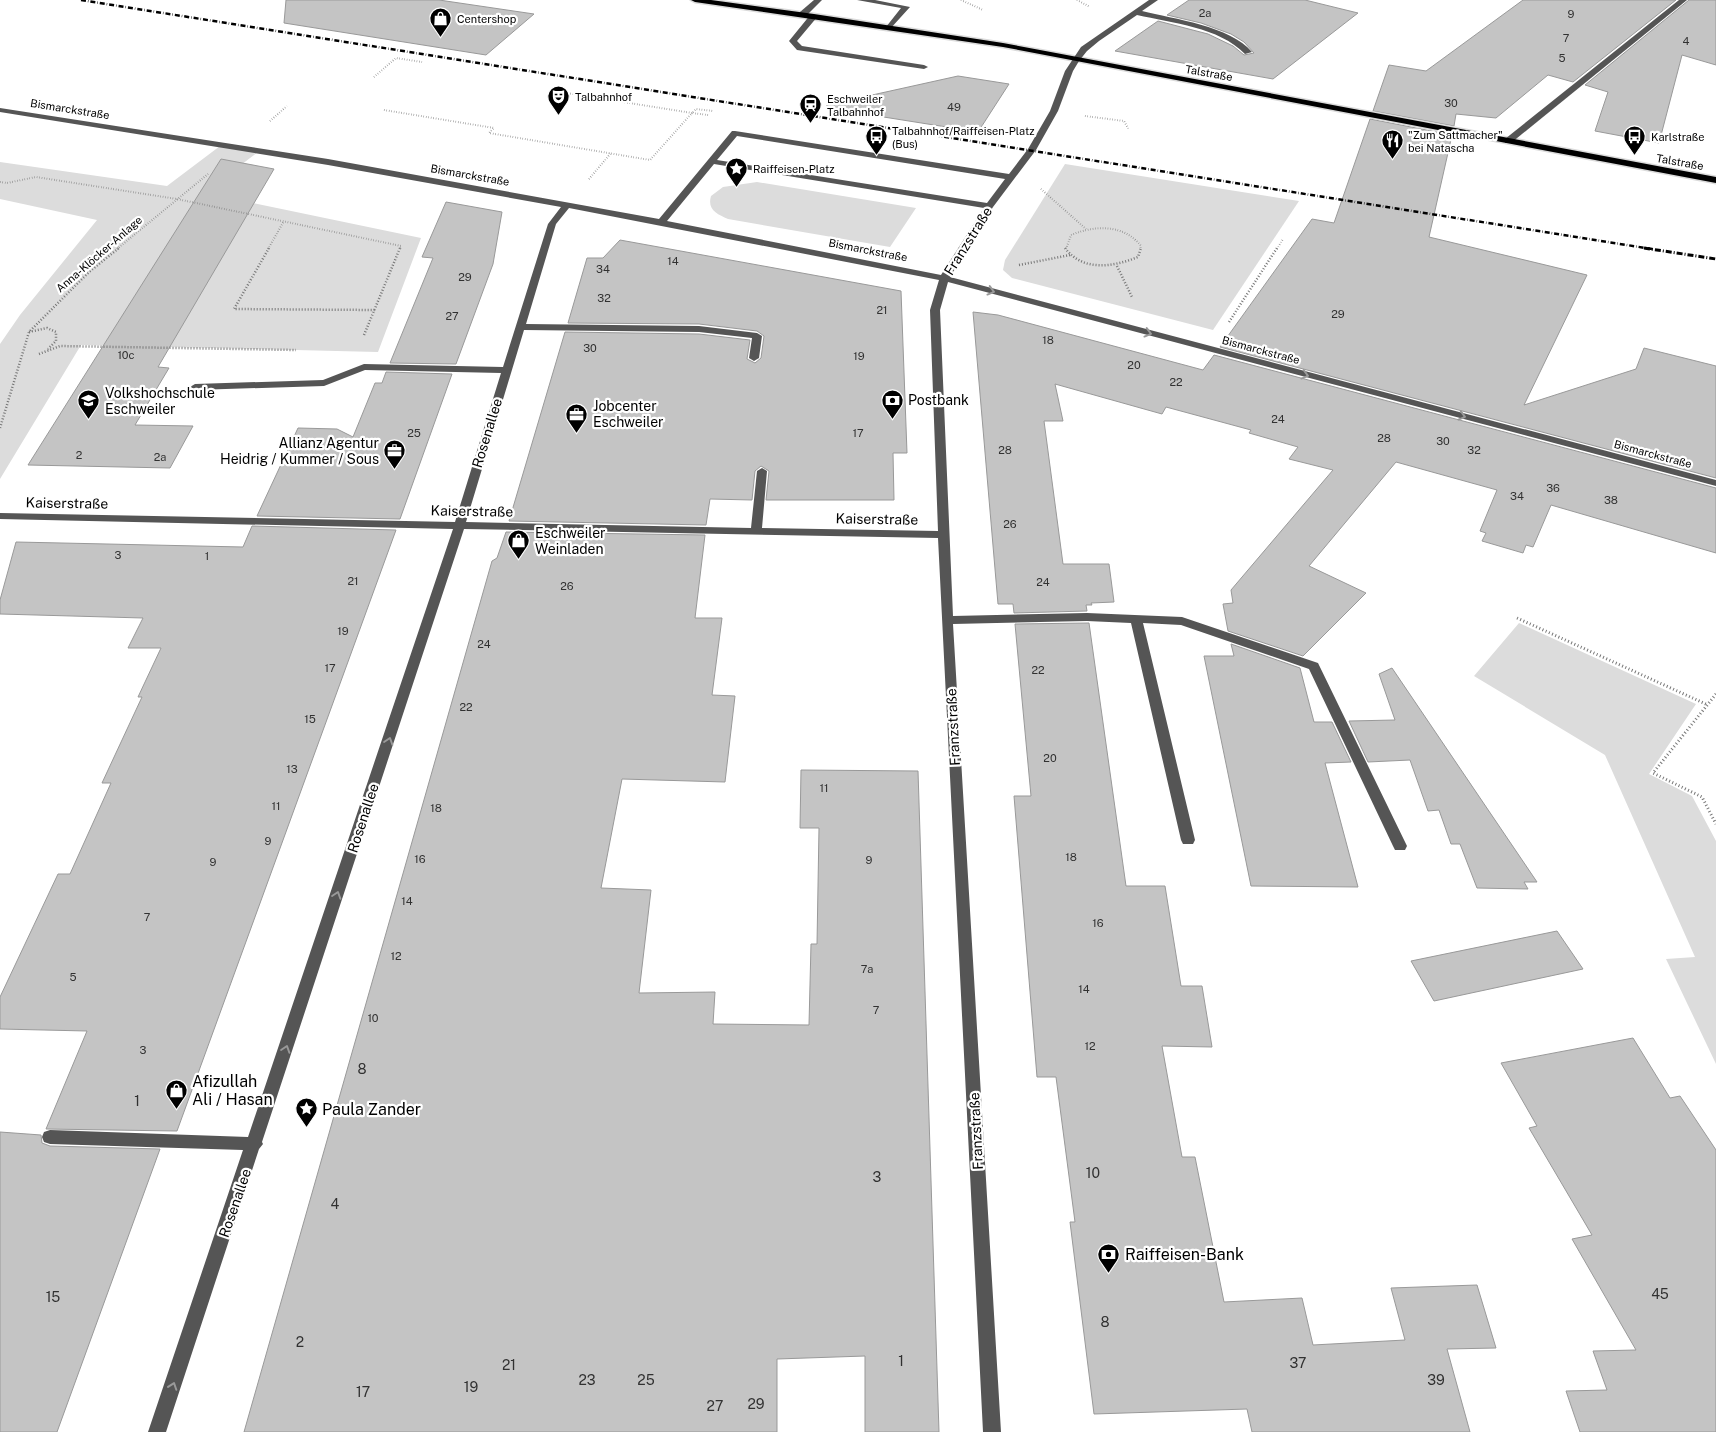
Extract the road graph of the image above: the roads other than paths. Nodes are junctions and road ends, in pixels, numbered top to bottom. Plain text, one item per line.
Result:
1 (696, 0) edge
2 (818, 0) edge
3 (861, 0) edge
4 (1154, 0) edge
5 (1684, 0) edge
6 (1135, 12) junction
7 (802, 14) junction
8 (814, 16) junction
9 (890, 27) junction
10 (1248, 52) dead end
11 (1076, 60) junction
12 (924, 67) dead end
13 (0, 110) edge
14 (1508, 141) junction
15 (711, 161) junction
16 (1010, 177) junction
17 (1716, 180) edge
18 (566, 206) junction
19 (989, 206) junction
20 (661, 222) junction
21 (944, 278) junction
22 (519, 327) junction
23 (754, 358) dead end
24 (506, 370) junction
25 (195, 387) dead end
26 (762, 471) dead end
27 (1716, 483) edge
28 (0, 516) edge
29 (460, 525) junction
30 (756, 532) junction
31 (943, 535) junction
32 (1136, 619) junction
33 (947, 620) junction
34 (1188, 840) dead end
35 (1400, 846) dead end
36 (50, 1137) dead end
37 (255, 1144) junction
38 (158, 1432) edge
39 (992, 1432) edge

1 - 7 main road, Talstraße
2 - 7 street
3 - 9 street
4 - 6 street, Franzstraße
5 - 14 street
6 - 10 street
6 - 11 street, Franzstraße
7 - 8 main road, Talstraße
8 - 9 main road, Talstraße
8 - 12 street
9 - 11 main road, Talstraße
11 - 14 main road, Talstraße
11 - 16 street, Franzstraße
13 - 18 street, Bismarckstraße
14 - 17 main road, Talstraße
15 - 16 street
15 - 19 street
15 - 20 street
16 - 19 street, Franzstraße
18 - 20 street, Bismarckstraße
18 - 22 street, Rosenallee
19 - 21 street, Franzstraße
20 - 21 street, Bismarckstraße
21 -> 27 street, Bismarckstraße
21 - 31 street, Franzstraße
22 - 23 street
22 - 24 street, Rosenallee
24 - 25 street
24 - 29 street, Rosenallee
26 - 30 street
28 - 29 street, Kaiserstraße
29 - 30 street, Kaiserstraße
37 -> 29 street, Rosenallee
30 - 31 street, Kaiserstraße
31 - 33 street, Franzstraße
32 - 33 street
32 - 34 street
32 - 35 street
33 - 39 street, Franzstraße
36 - 37 street
38 -> 37 street, Rosenallee

